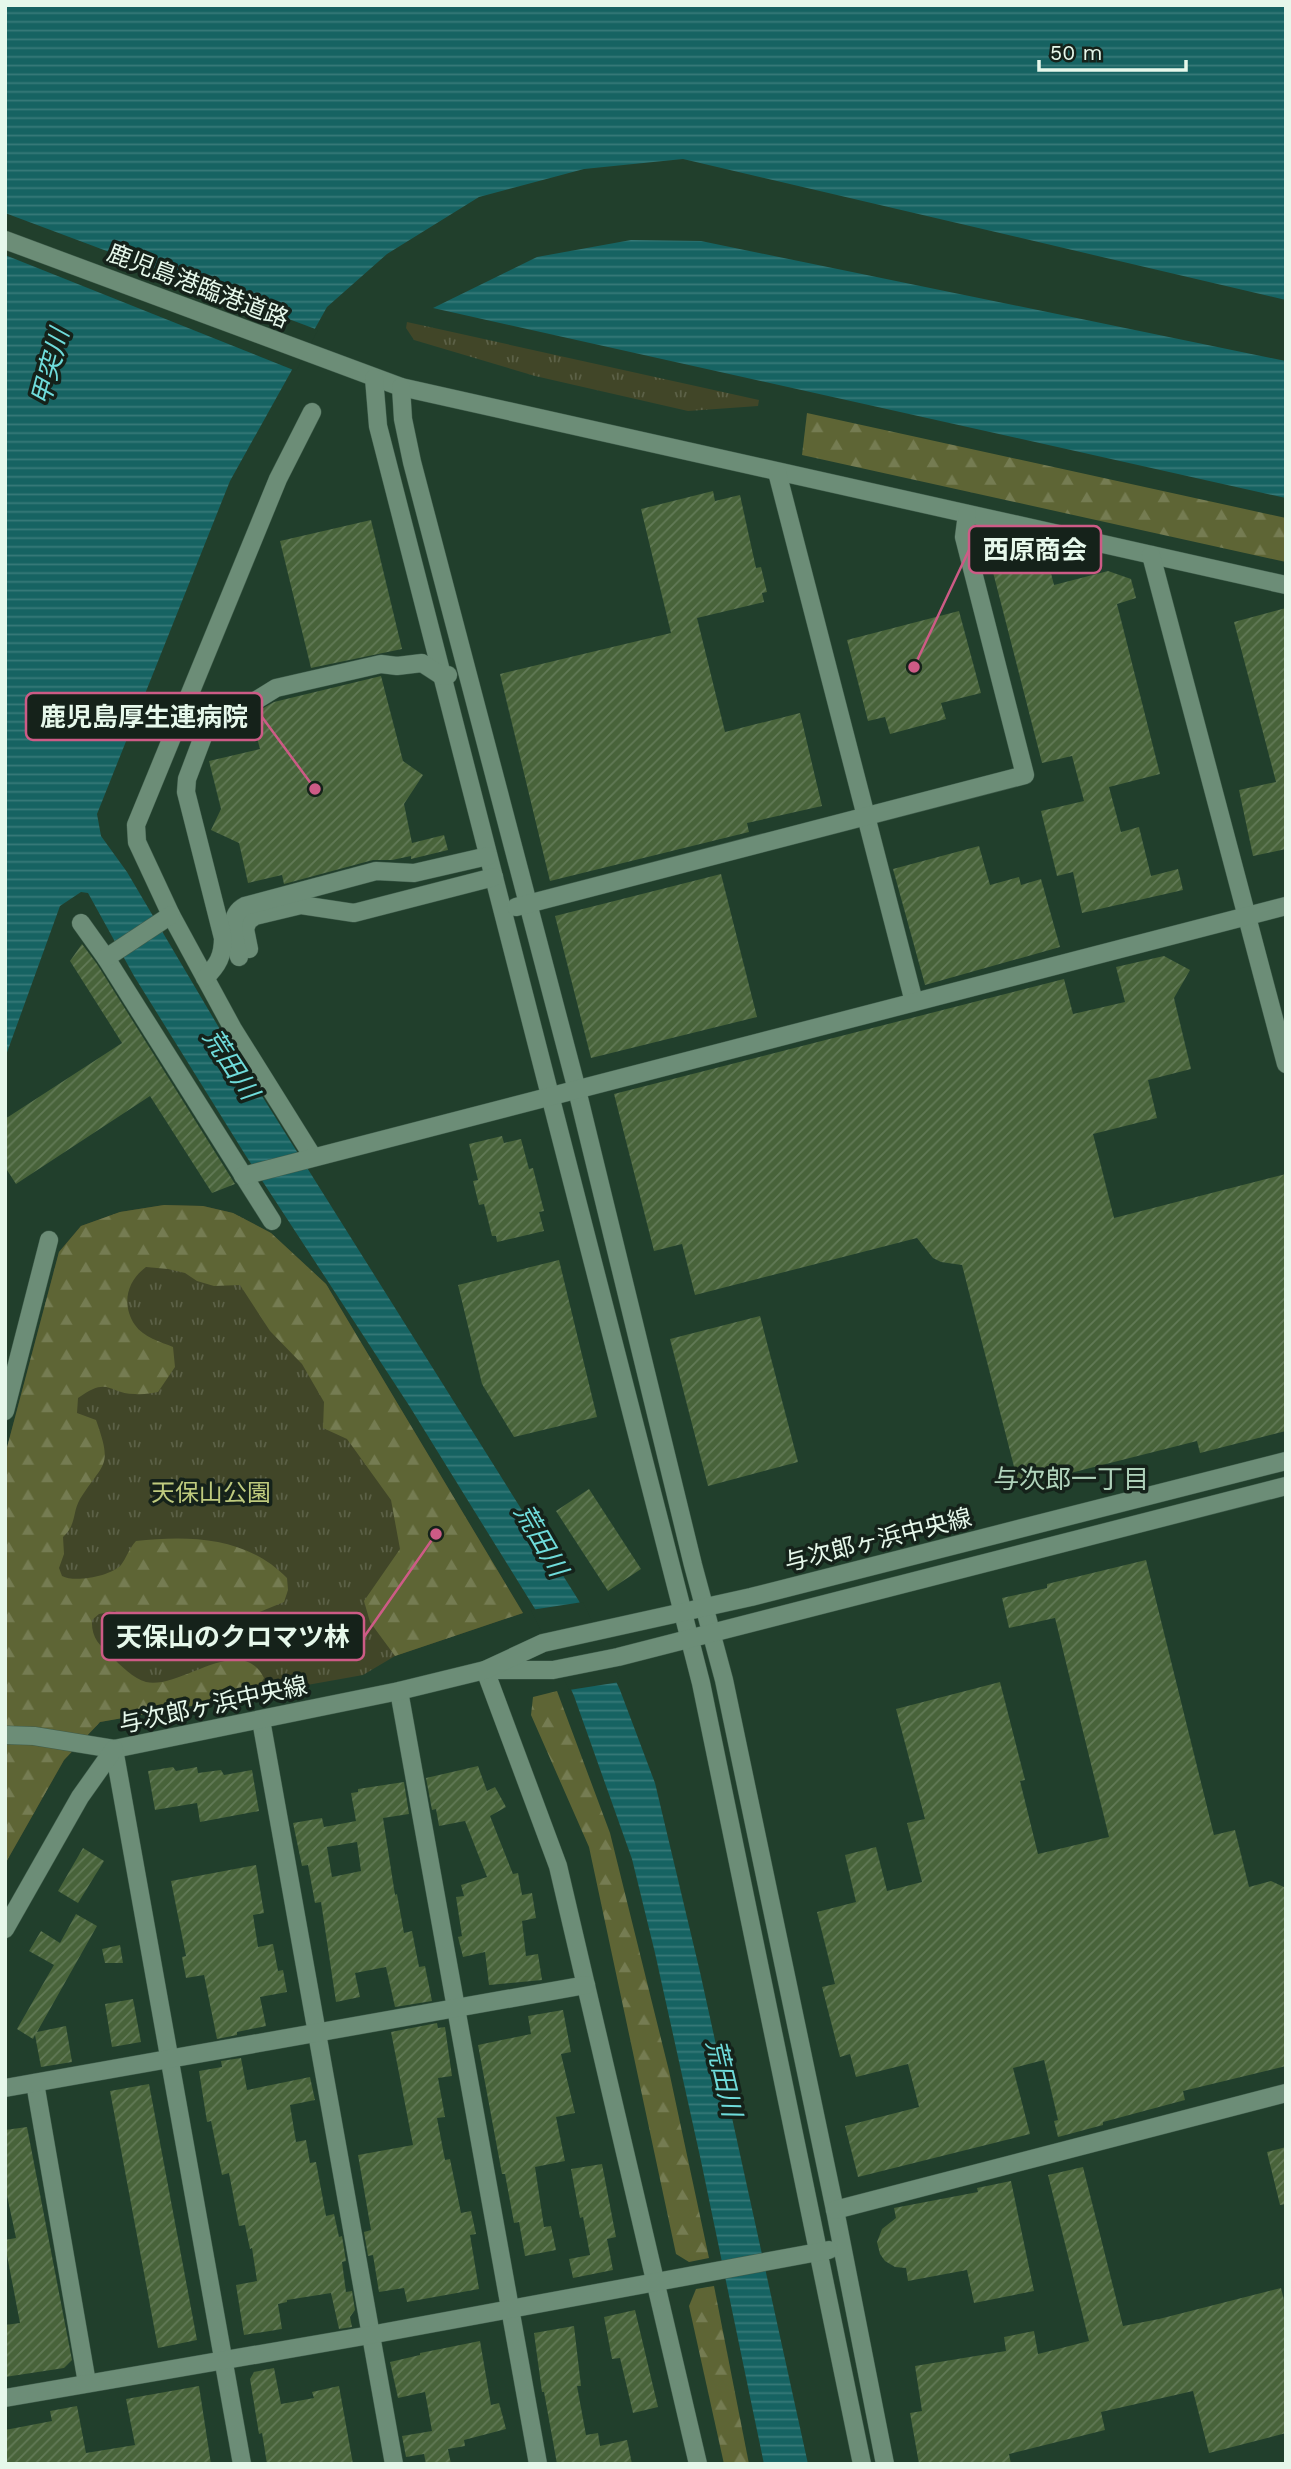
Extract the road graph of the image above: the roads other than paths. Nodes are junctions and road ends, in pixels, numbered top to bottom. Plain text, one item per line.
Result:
1 (5, 240) edge
2 (374, 379) junction
3 (401, 387) junction
4 (312, 412) dead end
5 (777, 472) junction
6 (967, 514) junction
7 (1151, 555) junction
8 (1286, 585) edge
9 (466, 672) junction
10 (442, 676) junction
11 (866, 817) junction
12 (488, 856) junction
13 (394, 872) junction
14 (494, 877) junction
15 (394, 903) junction
16 (526, 905) junction
17 (1286, 906) edge
18 (502, 910) junction
19 (1247, 916) junction
20 (167, 917) junction
21 (81, 923) dead end
22 (109, 956) junction
23 (205, 978) junction
24 (914, 1002) junction
25 (1286, 1064) edge
26 (576, 1090) junction
27 (551, 1097) junction
28 (309, 1159) junction
29 (248, 1174) junction
30 (272, 1221) dead end
31 (49, 1240) dead end
32 (635, 1323) junction
33 (610, 1329) junction
34 (5, 1411) edge
35 (1286, 1461) edge
36 (1251, 1470) junction
37 (1286, 1486) edge
38 (1258, 1493) junction
39 (1125, 1502) junction
40 (1132, 1526) junction
41 (704, 1608) junction
42 (684, 1612) junction
43 (712, 1634) junction
44 (690, 1639) junction
45 (485, 1670) junction
46 (399, 1691) junction
47 (261, 1720) junction
48 (5, 1735) edge
49 (114, 1749) junction
50 (5, 1929) edge
51 (785, 1975) junction
52 (761, 1979) junction
53 (586, 1985) junction
54 (455, 2007) junction
55 (316, 2032) junction
56 (169, 2058) junction
57 (35, 2084) junction
58 (5, 2088) edge
59 (1286, 2093) edge
60 (835, 2210) junction
61 (843, 2248) junction
62 (818, 2252) junction
63 (657, 2281) junction
64 (511, 2308) junction
65 (370, 2335) junction
66 (224, 2359) junction
67 (87, 2383) junction
68 (5, 2398) edge
69 (242, 2464) edge
70 (394, 2464) edge
71 (538, 2464) edge
72 (698, 2464) edge
73 (862, 2464) edge
74 (885, 2464) edge

1 - 2 street, 鹿児島港臨港道路
2 - 3 street, 鹿児島港臨港道路
2 - 10 street
3 - 5 street, 鹿児島港臨港道路
3 - 9 street
4 - 20 street
5 - 6 street, 鹿児島港臨港道路
5 - 11 street
6 - 7 street, 鹿児島港臨港道路
6 - 11 street
7 - 8 street, 鹿児島港臨港道路
7 - 19 street
9 - 10 street
9 - 16 street
10 - 12 street
10 - 23 street
11 - 16 street
11 - 24 street
12 - 13 street
12 - 14 street
13 - 15 street
13 - 15 street
14 - 15 street
14 - 18 street
16 - 18 street
16 - 26 street
17 - 19 street
18 - 27 street
19 - 24 street
19 - 25 street
20 - 22 street
20 - 23 street
21 - 22 street
22 - 29 street
23 - 28 street
24 - 26 street
26 - 27 street
26 - 32 street
27 - 28 street
27 - 33 street
28 - 29 street
29 - 30 street
31 - 34 street
32 - 33 street
32 - 41 street
33 - 42 street
35 - 36 street, 与次郎ヶ浜中央線
36 - 38 street
36 - 39 street, 与次郎ヶ浜中央線
37 - 38 street, 与次郎ヶ浜中央線
38 - 40 street, 与次郎ヶ浜中央線
39 - 40 street
39 - 41 street, 与次郎ヶ浜中央線
40 - 43 street, 与次郎ヶ浜中央線
41 - 42 street, 与次郎ヶ浜中央線
41 - 43 street
42 - 44 street
42 - 45 street, 与次郎ヶ浜中央線
43 - 44 street, 与次郎ヶ浜中央線
43 - 51 street
44 - 45 street, 与次郎ヶ浜中央線
44 - 52 street
45 - 46 street, 与次郎ヶ浜中央線
45 - 53 street
46 - 47 street, 与次郎ヶ浜中央線
46 - 54 street
47 - 49 street, 与次郎ヶ浜中央線
47 - 55 street
48 - 49 street
49 - 50 street, 与次郎ヶ浜中央線
49 - 56 street
51 - 52 street
51 - 60 street
52 - 62 street
53 - 54 street
53 - 63 street
54 - 55 street
54 - 64 street
55 - 56 street
55 - 65 street
56 - 57 street
56 - 66 street
57 - 58 street
57 - 67 street
59 - 60 street
60 - 61 street
61 - 62 street
61 - 74 street
62 - 63 street
62 - 73 street
63 - 64 street
63 - 72 street
64 - 65 street
64 - 71 street
65 - 66 street
65 - 70 street
66 - 67 street
66 - 69 street
67 - 68 street

